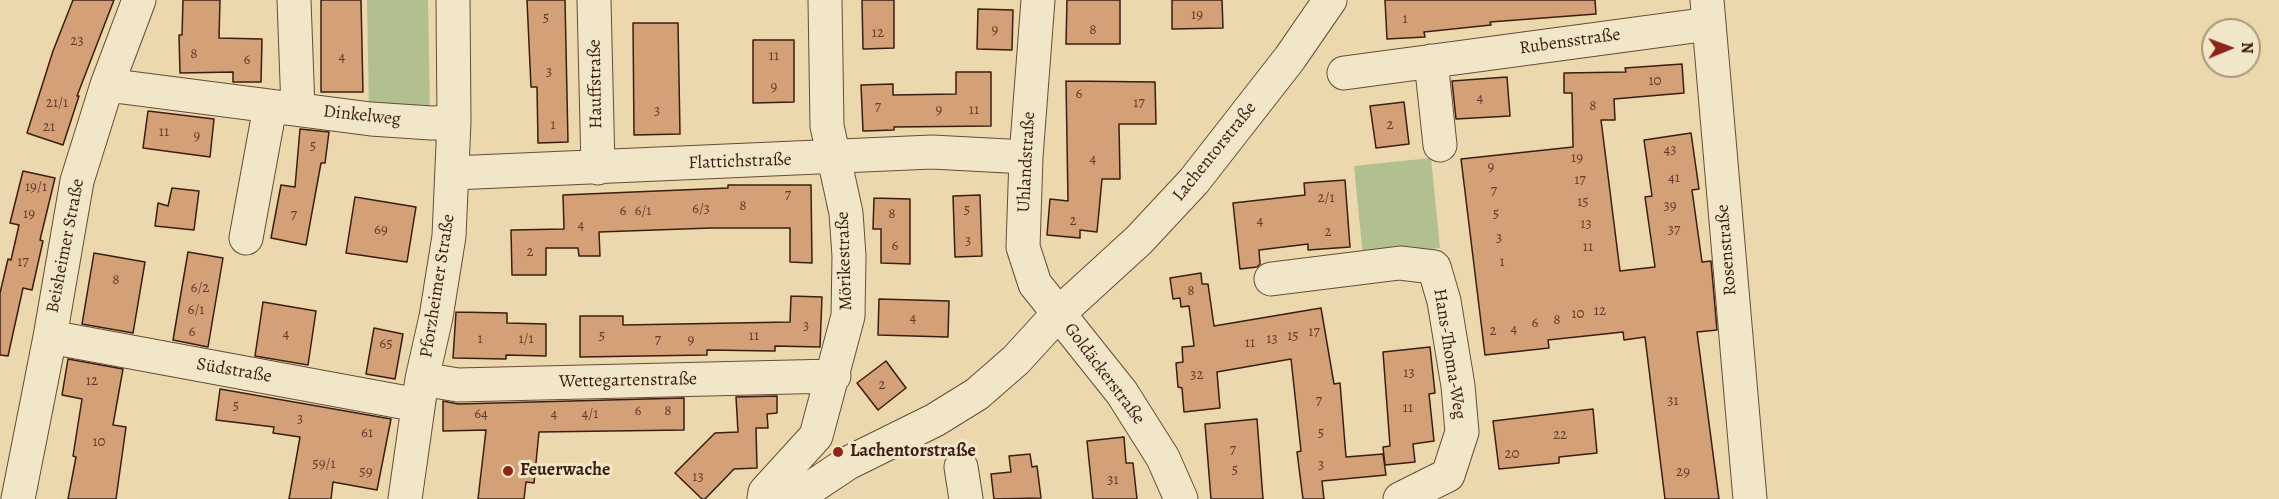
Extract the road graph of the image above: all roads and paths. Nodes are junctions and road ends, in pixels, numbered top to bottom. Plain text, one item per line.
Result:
1 (139, 0) edge
2 (294, 0) edge
3 (453, 0) edge
4 (594, 0) edge
5 (825, 0) edge
6 (1038, 0) edge
7 (1330, 0) edge
8 (1708, 12) edge
9 (1431, 61) junction
10 (1344, 73) dead end
11 (107, 85) junction
12 (284, 108) junction
13 (454, 122) junction
14 (1440, 145) dead end
15 (1026, 157) junction
16 (835, 158) junction
17 (598, 168) junction
18 (453, 173) junction
19 (246, 238) dead end
20 (1271, 279) dead end
21 (1058, 315) junction
22 (50, 337) junction
23 (834, 376) junction
24 (420, 392) junction
25 (18, 499) edge
26 (405, 499) edge
27 (764, 499) edge
28 (794, 499) edge
29 (1181, 499) edge
30 (1400, 499) edge
31 (1750, 499) edge

1 - 11 street, Beisheimer Straße
2 - 12 street
3 - 13 street, Pforzheimer Straße
4 - 17 street, Hauffstraße
5 - 16 street, Mörikestraße
6 - 15 street, Uhlandstraße
7 - 21 street, Lachentorstraße
8 - 9 street, Rubensstraße
8 - 31 street, Rosenstraße
9 - 10 street, Rubensstraße
9 - 14 street
11 - 12 street, Dinkelweg
11 - 22 street, Beisheimer Straße
12 - 13 street, Dinkelweg
12 - 19 street
13 - 18 street, Pforzheimer Straße
15 - 16 street, Flattichstraße
15 - 21 street, Uhlandstraße
16 - 17 street, Flattichstraße
16 - 23 street, Mörikestraße
17 - 18 street, Flattichstraße
18 - 24 street, Pforzheimer Straße
20 - 30 street, Hans-Thoma-Weg
21 - 28 street, Lachentorstraße
21 - 29 street, Goldäckerstraße
22 - 24 street, Südstraße
22 - 25 street, Beisheimer Straße
23 - 24 street, Wettegartenstraße
23 - 27 street, Mörikestraße
24 - 26 street, Pforzheimer Straße

